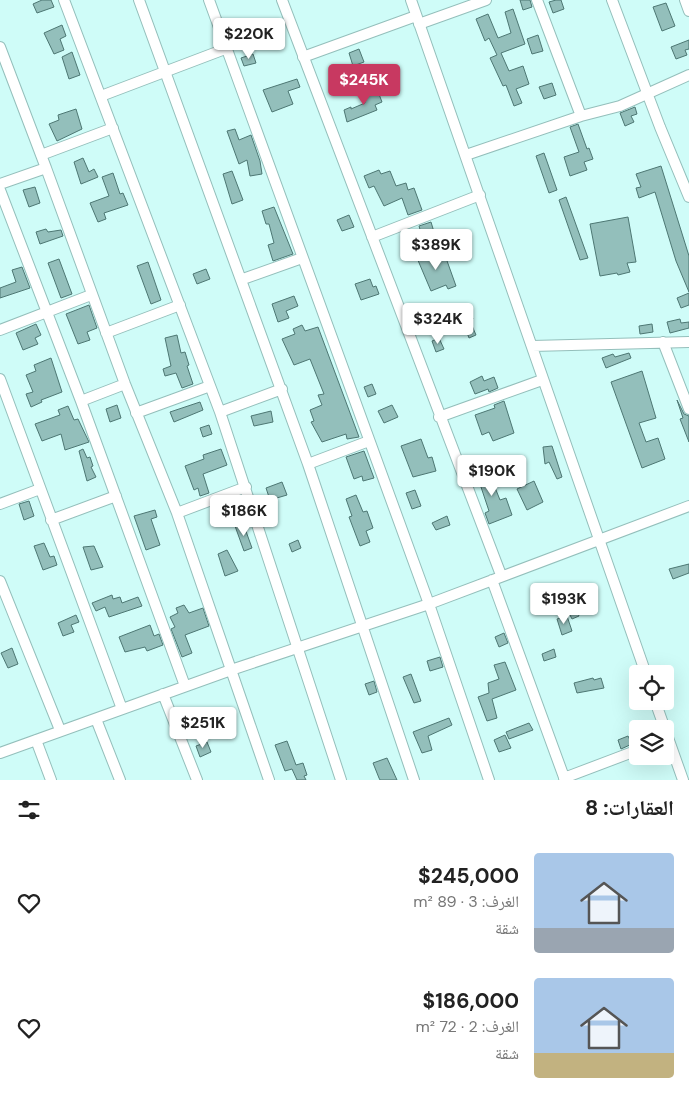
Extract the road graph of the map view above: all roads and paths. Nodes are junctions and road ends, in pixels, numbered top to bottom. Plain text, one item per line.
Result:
1 (64, 0) edge
2 (139, 0) edge
3 (209, 0) edge
4 (282, 0) edge
5 (411, 0) edge
6 (486, 0) edge
7 (537, 0) edge
8 (612, 0) edge
9 (685, 0) edge
10 (689, 11) edge
11 (418, 20) junction
12 (0, 47) edge
13 (226, 49) junction
14 (303, 57) junction
15 (166, 72) junction
16 (689, 75) edge
17 (648, 94) junction
18 (102, 96) junction
19 (581, 116) junction
20 (113, 128) junction
21 (41, 155) junction
22 (466, 155) junction
23 (46, 168) junction
24 (0, 184) edge
25 (0, 190) edge
26 (480, 195) junction
27 (689, 196) edge
28 (372, 237) junction
29 (302, 258) junction
30 (243, 279) junction
31 (91, 295) junction
32 (180, 306) junction
33 (46, 312) junction
34 (0, 330) edge
35 (106, 333) junction
36 (663, 342) junction
37 (689, 342) edge
38 (532, 346) junction
39 (0, 379) edge
40 (542, 380) junction
41 (125, 384) junction
42 (210, 386) junction
43 (282, 389) junction
44 (81, 401) junction
45 (689, 409) edge
46 (220, 412) junction
47 (136, 413) junction
48 (439, 418) junction
49 (369, 441) junction
50 (308, 464) junction
51 (246, 488) junction
52 (40, 489) junction
53 (116, 496) junction
54 (0, 504) edge
55 (689, 506) edge
56 (177, 513) junction
57 (51, 520) junction
58 (597, 539) junction
59 (496, 578) junction
60 (0, 581) edge
61 (429, 604) junction
62 (362, 626) junction
63 (298, 648) junction
64 (643, 665) edge
65 (231, 670) junction
66 (185, 686) junction
67 (163, 694) junction
68 (122, 708) junction
69 (96, 719) junction
70 (60, 730) junction
71 (36, 740) junction
72 (0, 753) edge
73 (674, 753) edge
74 (629, 754) edge
75 (684, 773) edge
76 (565, 779) edge
77 (51, 780) edge
78 (120, 780) edge
79 (197, 780) edge
80 (268, 780) edge
81 (341, 780) edge
82 (414, 780) edge
83 (489, 780) edge

1 - 18 street
2 - 15 street
3 - 13 street
4 - 14 street
5 - 11 street
6 - 11 street
7 - 19 street
8 - 17 street
9 - 10 street
11 - 14 street
11 - 22 street
12 - 21 street
13 - 15 street
13 - 29 street
14 - 28 street
15 - 18 street
15 - 30 street
16 - 17 street
17 - 19 street
17 - 27 street
18 - 20 street
19 - 22 street
20 - 21 street
20 - 32 street
21 - 23 street
22 - 26 street
23 - 24 street
23 - 31 street
25 - 33 street
26 - 28 street
26 - 38 street
28 - 48 street
29 - 30 street
29 - 49 street
30 - 43 street
31 - 33 street
31 - 35 street
32 - 35 street
32 - 42 street
33 - 34 street
33 - 44 street
35 - 41 street
36 - 37 street
36 - 38 street
36 - 45 street
38 - 40 street
39 - 52 street
40 - 48 street
40 - 58 street
41 - 44 street
41 - 47 street
42 - 46 street
42 - 47 street
43 - 46 street
43 - 50 street
44 - 53 street
46 - 51 street
47 - 56 street
48 - 59 street
49 - 50 street
49 - 61 street
50 - 62 street
51 - 56 street
51 - 63 street
52 - 54 street
52 - 57 street
53 - 57 street
53 - 66 street
55 - 58 street
56 - 65 street
57 - 68 street
58 - 59 street
58 - 64 street
59 - 61 street
59 - 76 street
60 - 70 street
61 - 62 street
61 - 83 street
62 - 63 street
62 - 82 street
63 - 65 street
63 - 81 street
65 - 66 street
65 - 80 street
66 - 67 street
67 - 68 street
67 - 79 street
68 - 69 street
69 - 70 street
69 - 78 street
70 - 71 street
71 - 72 street
71 - 77 street
73 - 75 street
74 - 76 street

